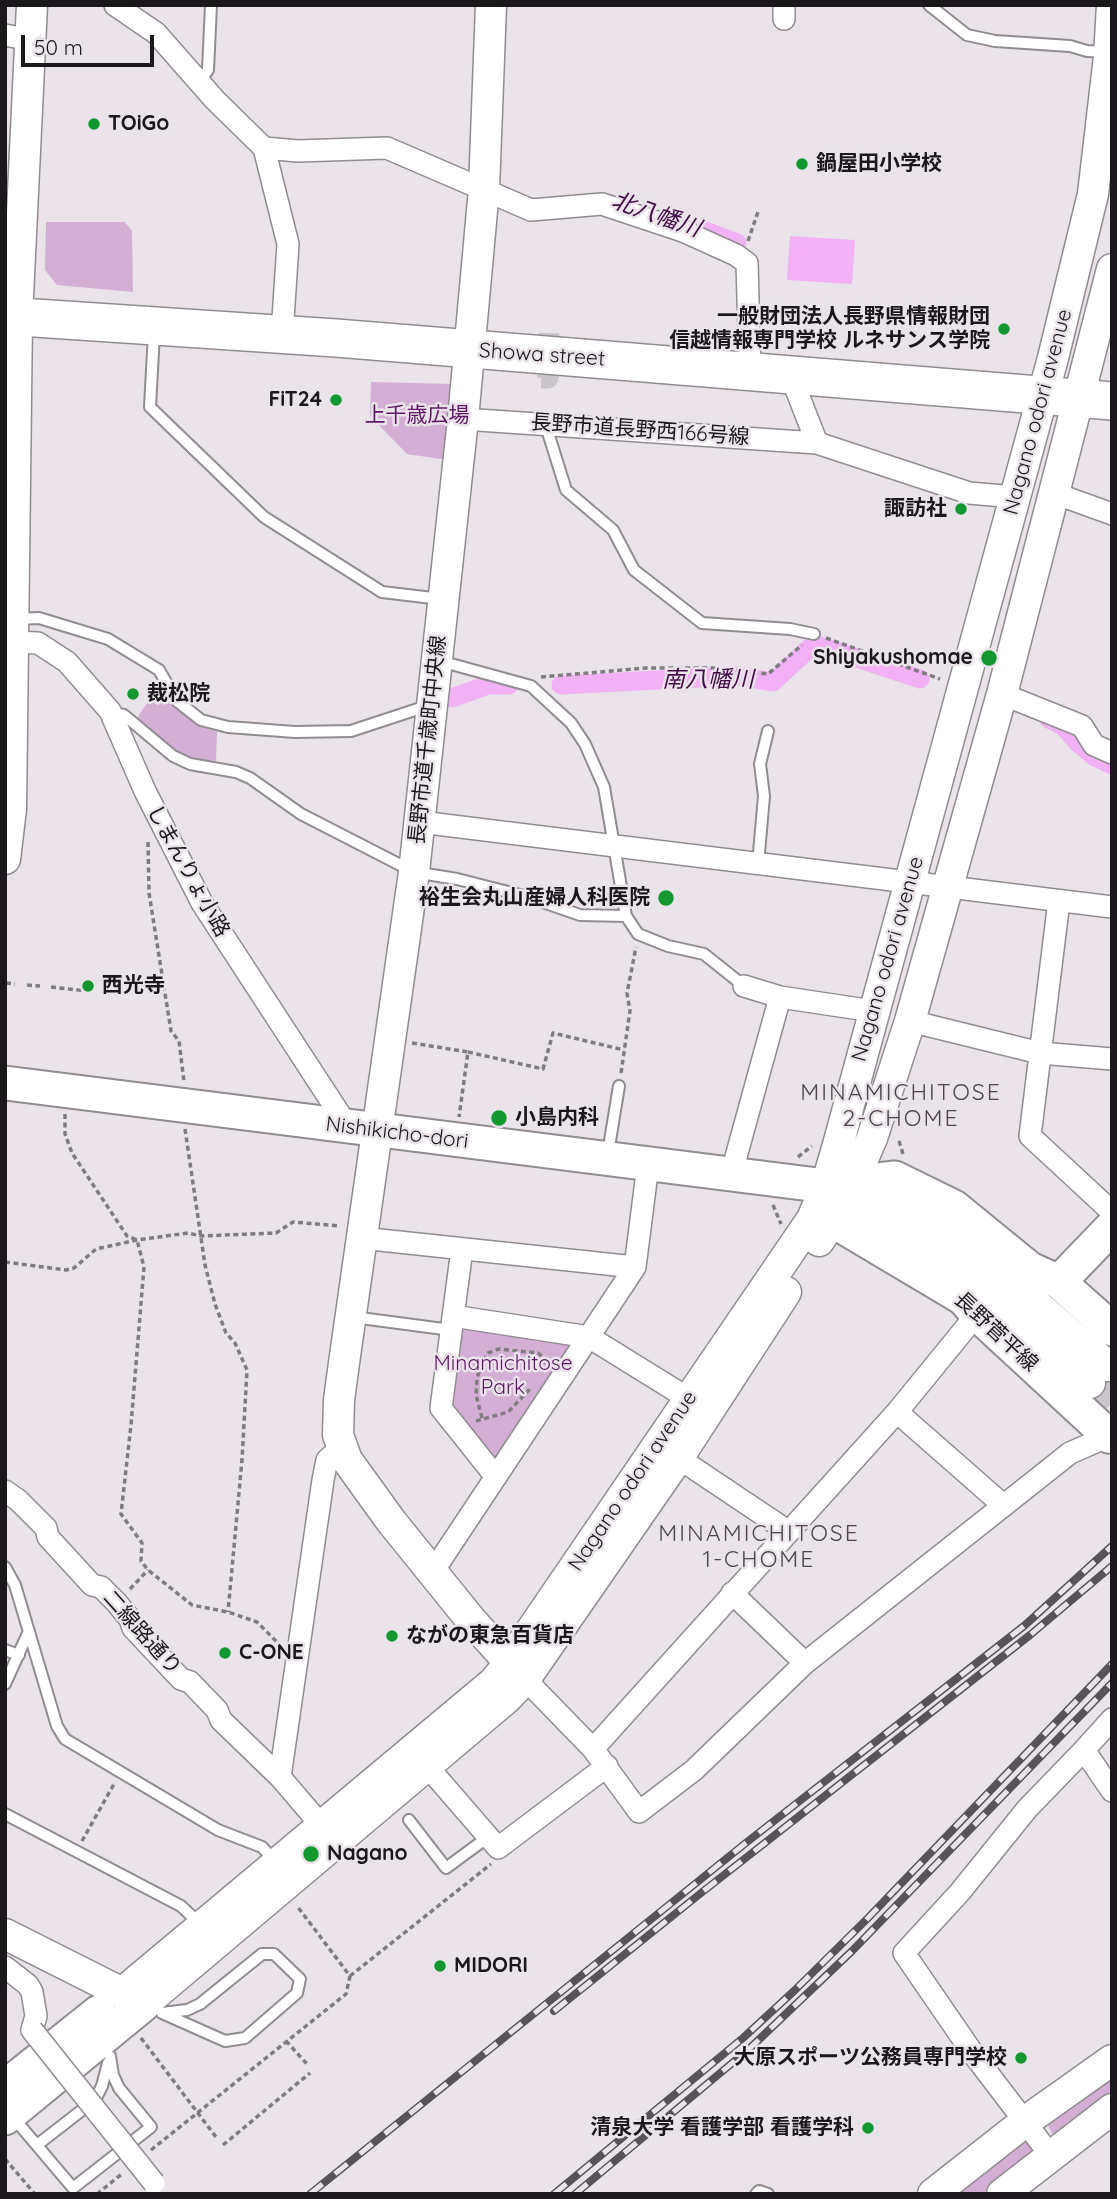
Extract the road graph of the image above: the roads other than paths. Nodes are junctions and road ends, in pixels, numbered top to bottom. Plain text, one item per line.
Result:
1 (32, 5) edge
2 (115, 5) edge
3 (211, 5) edge
4 (491, 5) edge
5 (929, 5) edge
6 (1112, 5) edge
7 (18, 38) edge
8 (1109, 52) junction
9 (199, 82) junction
10 (264, 148) junction
11 (484, 189) junction
12 (1112, 269) edge
13 (11, 316) edge
14 (155, 325) junction
15 (282, 334) junction
16 (470, 349) junction
17 (750, 371) junction
18 (790, 374) junction
19 (1078, 398) edge
20 (463, 419) junction
21 (545, 423) junction
22 (817, 443) junction
23 (1054, 493) junction
24 (1016, 497) junction
25 (1112, 514) edge
26 (443, 599) junction
27 (10, 624) edge
28 (814, 634) road end
29 (437, 660) junction
30 (1002, 694) junction
31 (432, 705) junction
32 (110, 711) junction
33 (9, 719) edge
34 (768, 731) dead end
35 (1112, 753) edge
36 (420, 822) junction
37 (614, 846) junction
38 (5, 859) edge
39 (758, 864) junction
40 (414, 872) junction
41 (909, 883) junction
42 (948, 888) junction
43 (1059, 901) junction
44 (1112, 907) edge
45 (626, 916) junction
46 (744, 986) joint
47 (780, 997) junction
48 (873, 1010) junction
49 (909, 1021) junction
50 (1041, 1053) junction
51 (1112, 1059) edge
52 (5, 1083) edge
53 (619, 1086) road end
54 (362, 1129) junction
55 (607, 1160) junction
56 (648, 1165) junction
57 (731, 1174) junction
58 (839, 1198) junction
59 (1112, 1212) edge
60 (1112, 1227) edge
61 (362, 1233) junction
62 (462, 1249) junction
63 (635, 1267) junction
64 (1059, 1282) junction
65 (977, 1314) junction
66 (351, 1317) junction
67 (452, 1323) junction
68 (1112, 1329) edge
69 (589, 1337) junction
70 (1099, 1374) tunnel mouth
71 (690, 1399) junction
72 (897, 1412) junction
73 (1111, 1436) edge
74 (342, 1447) junction
75 (668, 1451) junction
76 (496, 1477) junction
77 (5, 1491) edge
78 (1003, 1505) junction
79 (789, 1532) junction
80 (5, 1567) edge
81 (432, 1573) junction
82 (732, 1593) junction
83 (29, 1632) junction
84 (5, 1650) edge
85 (19, 1655) junction
86 (805, 1663) junction
87 (517, 1671) junction
88 (5, 1684) edge
89 (1112, 1719) edge
90 (593, 1749) junction
91 (1084, 1749) junction
92 (427, 1766) junction
93 (607, 1766) junction
94 (280, 1777) junction
95 (1112, 1791) edge
96 (5, 1814) edge
97 (409, 1820) dead end
98 (321, 1825) junction
99 (493, 1843) junction
100 (277, 1863) junction
101 (203, 1927) junction
102 (5, 1934) edge
103 (5, 1967) edge
104 (140, 2009) junction
105 (1112, 2060) edge
106 (7, 2106) edge
107 (1112, 2109) edge
108 (1026, 2121) junction
109 (37, 2145) junction
110 (1051, 2156) junction
111 (154, 2183) dead end
112 (756, 2194) edge
113 (768, 2194) edge
114 (933, 2194) edge
115 (1002, 2194) edge

1 - 7 street
2 - 9 street
3 - 9 lane
4 - 11 street, 長野市道千歳町中央線
5 - 8 lane
6 - 8 street, Nagano odori avenue
7 - 13 street
8 - 19 street, Nagano odori avenue
9 - 10 street
10 - 11 street
10 - 15 street
11 - 16 street, 長野市道千歳町中央線
11 - 17 street
12 - 19 street, Nagano odori avenue
13 - 14 highway, Showa street
13 - 27 street
14 - 15 highway, Showa street
14 - 26 lane
15 - 16 highway, Showa street
16 - 17 highway, Showa street
16 - 20 street, 長野市道千歳町中央線
17 - 18 highway, Showa street
18 - 19 highway, Showa street
18 - 22 street
19 - 23 street, Nagano odori avenue
19 - 24 street, Nagano odori avenue
20 - 21 street, 長野市道長野西166号線
20 - 26 street, 長野市道千歳町中央線
21 - 22 street, 長野市道長野西166号線
21 - 28 lane
22 - 24 street, 長野市道長野西166号線
23 - 25 street
23 - 30 street, Nagano odori avenue
24 - 41 street, Nagano odori avenue
26 - 29 street, 長野市道千歳町中央線
27 - 31 lane
27 - 32 street, しまんりょ小路
27 - 33 street
29 - 31 street, 長野市道千歳町中央線
29 - 37 lane
30 - 35 street
30 - 42 street, Nagano odori avenue
31 - 36 street, 長野市道千歳町中央線
32 - 40 lane
32 - 54 street, しまんりょ小路
33 - 38 street
34 - 39 lane
36 - 37 street
36 - 40 street, 長野市道千歳町中央線
37 - 39 street
37 - 45 lane
39 - 41 street
40 - 45 lane
40 - 54 street, 長野市道千歳町中央線
41 - 42 street
41 - 48 street, Nagano odori avenue
42 - 43 street
42 - 49 street, Nagano odori avenue
43 - 44 street
43 - 50 street
45 - 46 lane
46 - 47 street
47 - 48 street
47 - 57 street
48 - 58 street, Nagano odori avenue
49 - 50 street
49 - 58 street, Nagano odori avenue
50 - 51 street
50 - 59 street
52 - 54 main road, Nishikicho-dori
53 - 55 lane
54 - 55 main road, Nishikicho-dori
54 - 61 street, 長野市道千歳町中央線
55 - 56 main road, Nishikicho-dori
56 - 57 main road, Nishikicho-dori
56 - 63 street
57 - 58 main road, Nishikicho-dori
58 - 64 main road
58 - 65 main road, 長野菅平線
58 - 70 street
58 - 71 street, Nagano odori avenue
58 - 75 street, Nagano odori avenue
60 - 64 main road
61 - 62 street
61 - 66 street, 長野市道千歳町中央線
62 - 63 street
62 - 67 street
63 - 69 street
64 - 68 main road
65 - 72 street
65 - 73 main road, 長野菅平線
66 - 67 lane
66 - 74 street, 長野市道千歳町中央線
67 - 69 street
67 - 76 street
69 - 71 street
69 - 76 street
71 - 75 street, Nagano odori avenue
72 - 78 street
72 - 79 street
73 - 78 street
74 - 81 street
74 - 94 street
75 - 79 street
75 - 87 street, Nagano odori avenue
76 - 81 street
77 - 94 street, 二線路通り
78 - 86 street
79 - 82 street
80 - 83 lane
81 - 87 street
82 - 86 street
82 - 90 street
83 - 85 lane
83 - 100 lane
84 - 85 lane
85 - 88 lane
86 - 93 street
87 - 90 street
87 - 92 street, Nagano odori avenue
87 - 98 street, Nagano odori avenue
89 - 91 street
90 - 93 street
91 - 95 street
91 - 108 street
92 - 99 street
92 - 104 street, Nagano odori avenue
93 - 99 street
94 - 98 street, 二線路通り
96 - 101 lane
97 - 99 lane
98 - 100 street, Nagano odori avenue
100 - 101 street, Nagano odori avenue
101 - 104 street, Nagano odori avenue
102 - 104 street
103 - 111 street, bridge
104 - 104 lane
104 - 106 main road
104 - 109 lane
104 - 109 lane
105 - 108 street
106 - 109 lane
107 - 110 street
108 - 110 street
108 - 114 street
110 - 115 street
112 - 113 lane

